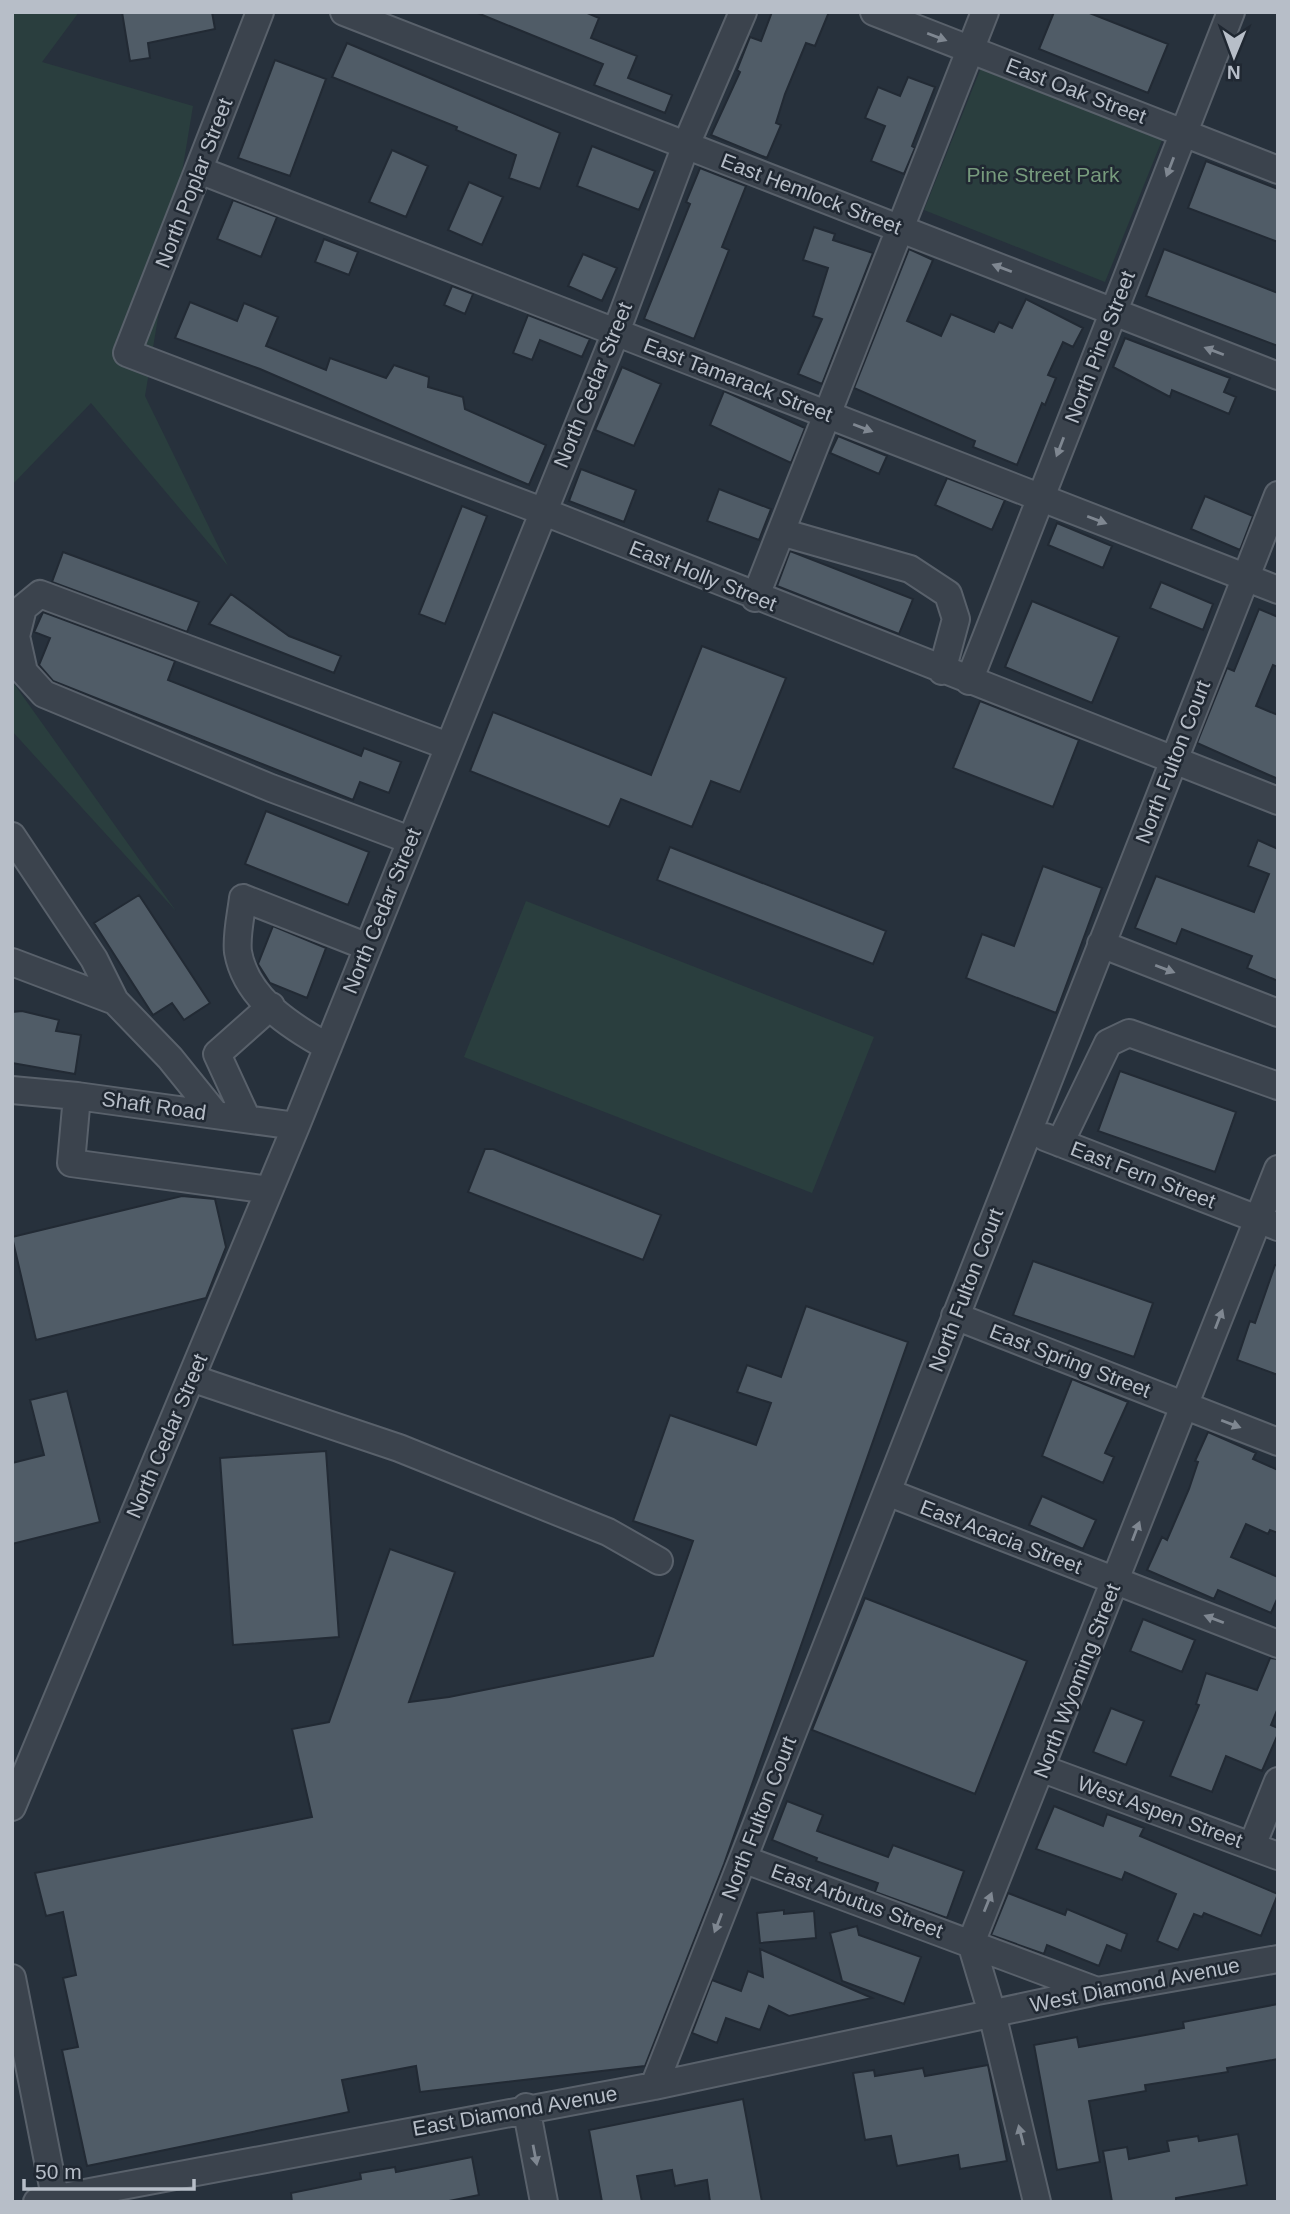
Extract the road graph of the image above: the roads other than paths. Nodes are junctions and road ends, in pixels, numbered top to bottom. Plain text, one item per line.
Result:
1 (260, 12) edge
2 (344, 12) edge
3 (743, 12) edge
4 (874, 12) edge
5 (985, 12) edge
6 (1231, 12) edge
7 (970, 50) junction
8 (1184, 133) junction
9 (686, 145) junction
10 (199, 170) junction
11 (1278, 170) edge
12 (900, 229) junction
13 (1113, 312) junction
14 (616, 332) junction
15 (127, 353) joint
16 (1278, 376) edge
17 (827, 414) junction
18 (1278, 495) edge
19 (1041, 497) junction
20 (542, 511) junction
21 (781, 532) junction
22 (1245, 577) junction
23 (1278, 590) edge
24 (755, 598) junction
25 (942, 671) junction
26 (969, 681) junction
27 (448, 746) junction
28 (1173, 761) junction
29 (1278, 802) edge
30 (12, 836) edge
31 (410, 840) junction
32 (1101, 944) junction
33 (368, 947) junction
34 (12, 962) edge
35 (116, 1001) junction
36 (271, 1006) junction
37 (1278, 1013) edge
38 (328, 1048) junction
39 (1278, 1086) edge
40 (12, 1090) edge
41 (77, 1096) junction
42 (216, 1115) junction
43 (247, 1119) junction
44 (296, 1126) junction
45 (1029, 1130) junction
46 (1060, 1143) junction
47 (1278, 1169) edge
48 (269, 1190) junction
49 (1268, 1224) edge
50 (956, 1317) junction
51 (191, 1378) junction
52 (1185, 1406) junction
53 (1278, 1442) edge
54 (887, 1492) junction
55 (659, 1561) dead end
56 (1116, 1581) junction
57 (1278, 1644) edge
58 (1043, 1769) junction
59 (1278, 1781) edge
60 (12, 1807) edge
61 (1252, 1846) junction
62 (1278, 1856) edge
63 (743, 1859) junction
64 (971, 1943) junction
65 (1278, 1959) edge
66 (12, 1978) edge
67 (1097, 1991) junction
68 (992, 2013) junction
69 (20, 2059) edge
70 (654, 2086) junction
71 (526, 2107) junction
72 (92, 2196) edge
73 (50, 2201) edge
74 (544, 2202) edge
75 (1037, 2202) edge

1 - 10 street, North Poplar Street
2 - 9 street, East Hemlock Street
3 - 9 street, North Cedar Street
4 -> 7 street, East Oak Street
5 - 7 street
6 - 8 street, North Pine Street
7 - 8 street, East Oak Street
7 - 12 street
8 - 11 street, East Oak Street
8 -> 13 street, North Pine Street
9 - 12 street, East Hemlock Street
9 - 14 street, North Cedar Street
10 - 14 street, East Tamarack Street
10 - 15 street, North Poplar Street
13 -> 12 street, East Hemlock Street
12 - 17 street
16 -> 13 street, East Hemlock Street
13 -> 19 street, North Pine Street
14 - 17 street, East Tamarack Street
14 - 20 street, North Cedar Street
15 - 20 street, East Holly Street
17 -> 19 street, East Tamarack Street
17 - 21 street
18 - 22 street, North Fulton Court
19 -> 22 street, East Tamarack Street
19 - 26 street, North Pine Street
20 - 24 street, East Holly Street
20 - 27 street, North Cedar Street
21 - 24 street
21 - 25 street
22 - 23 street, East Tamarack Street
22 - 28 street, North Fulton Court
24 - 25 street, East Holly Street
25 - 26 street, East Holly Street
26 - 28 street, East Holly Street
27 - 31 street, North Cedar Street
27 - 31 street
28 - 29 street, East Holly Street
28 - 32 street, North Fulton Court
30 - 35 street
31 - 33 street, North Cedar Street
32 -> 37 street
32 - 45 street, North Fulton Court
33 - 36 street
33 - 38 street, North Cedar Street
34 - 35 street
35 - 42 street
36 - 38 street
36 - 43 street
38 - 44 street, North Cedar Street
39 - 46 street
40 - 41 street, Shaft Road
41 - 42 street, Shaft Road
41 - 48 street
42 - 43 street, Shaft Road
43 - 44 street, Shaft Road
44 - 48 street, North Cedar Street
45 - 46 street, East Fern Street
45 - 50 street, North Fulton Court
46 - 49 street, East Fern Street
47 - 49 street, North Wyoming Street
48 - 51 street, North Cedar Street
52 -> 49 street, North Wyoming Street
50 - 52 street, East Spring Street
50 - 54 street, North Fulton Court
51 - 55 street
51 - 60 street, North Cedar Street
52 -> 53 street, East Spring Street
56 -> 52 street, North Wyoming Street
54 - 56 street, East Acacia Street
54 - 63 street, North Fulton Court
57 -> 56 street, East Acacia Street
56 - 58 street, North Wyoming Street
58 - 61 street, West Aspen Street
64 -> 58 street, North Wyoming Street
59 - 61 street
61 - 62 street, West Aspen Street
63 - 64 street, East Arbutus Street
63 -> 70 street, North Fulton Court
64 - 67 street, East Arbutus Street
64 - 68 street
65 - 67 street, West Diamond Avenue
66 - 69 street
67 - 68 street, West Diamond Avenue
68 - 70 street, East Diamond Avenue
75 -> 68 street
69 - 73 street
70 - 71 street, East Diamond Avenue
71 - 72 street, East Diamond Avenue
71 -> 74 street
72 - 73 street, East Diamond Avenue

